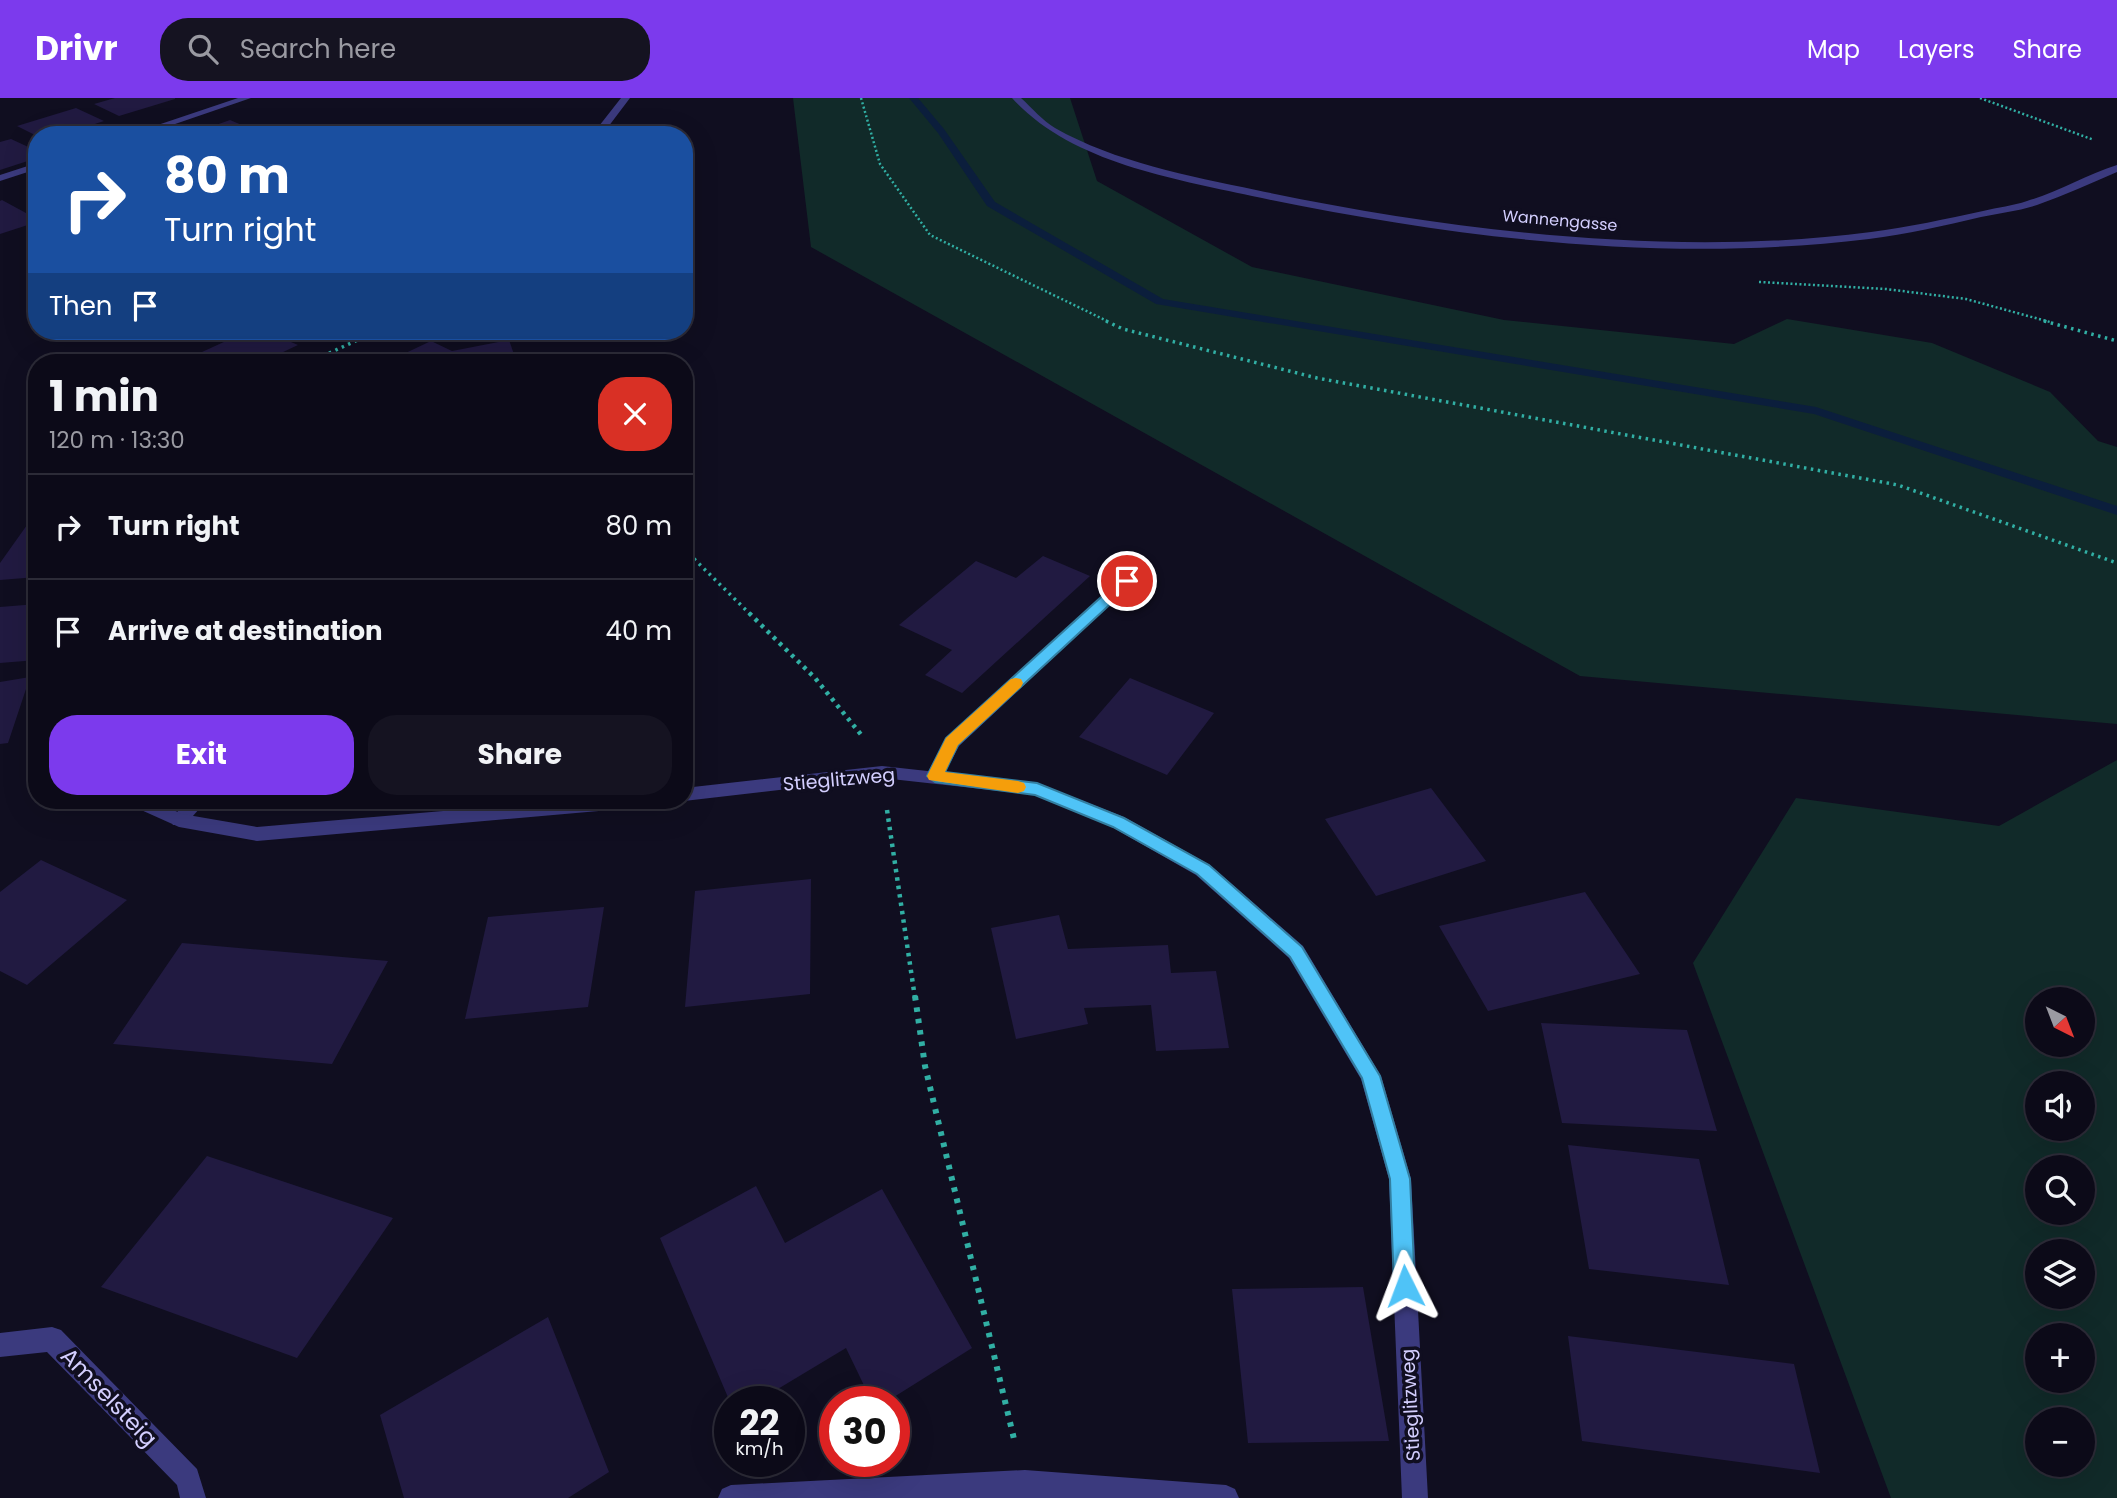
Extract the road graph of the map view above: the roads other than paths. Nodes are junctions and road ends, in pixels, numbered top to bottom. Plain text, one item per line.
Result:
1 (247, 98) edge
2 (626, 98) edge
3 (1016, 98) edge
4 (161, 126) edge
5 (604, 126) edge
6 (2117, 168) edge
7 (28, 169) edge
8 (0, 178) edge
9 (1127, 581) dead end
10 (935, 776) junction
11 (693, 794) edge
12 (155, 809) edge
13 (189, 809) edge
14 (542, 809) edge
15 (179, 820) junction
16 (0, 1345) edge
17 (194, 1498) edge
18 (731, 1498) edge
19 (1226, 1498) edge
20 (1415, 1498) edge

1 - 4 street
2 - 5 street
3 - 6 street, Wannengasse
7 - 8 street
9 - 10 street
10 - 11 street, Stieglitzweg
10 - 20 street, Stieglitzweg
12 - 15 street
13 - 15 street
14 - 15 street
16 - 17 street, Amselsteig
18 - 19 street

